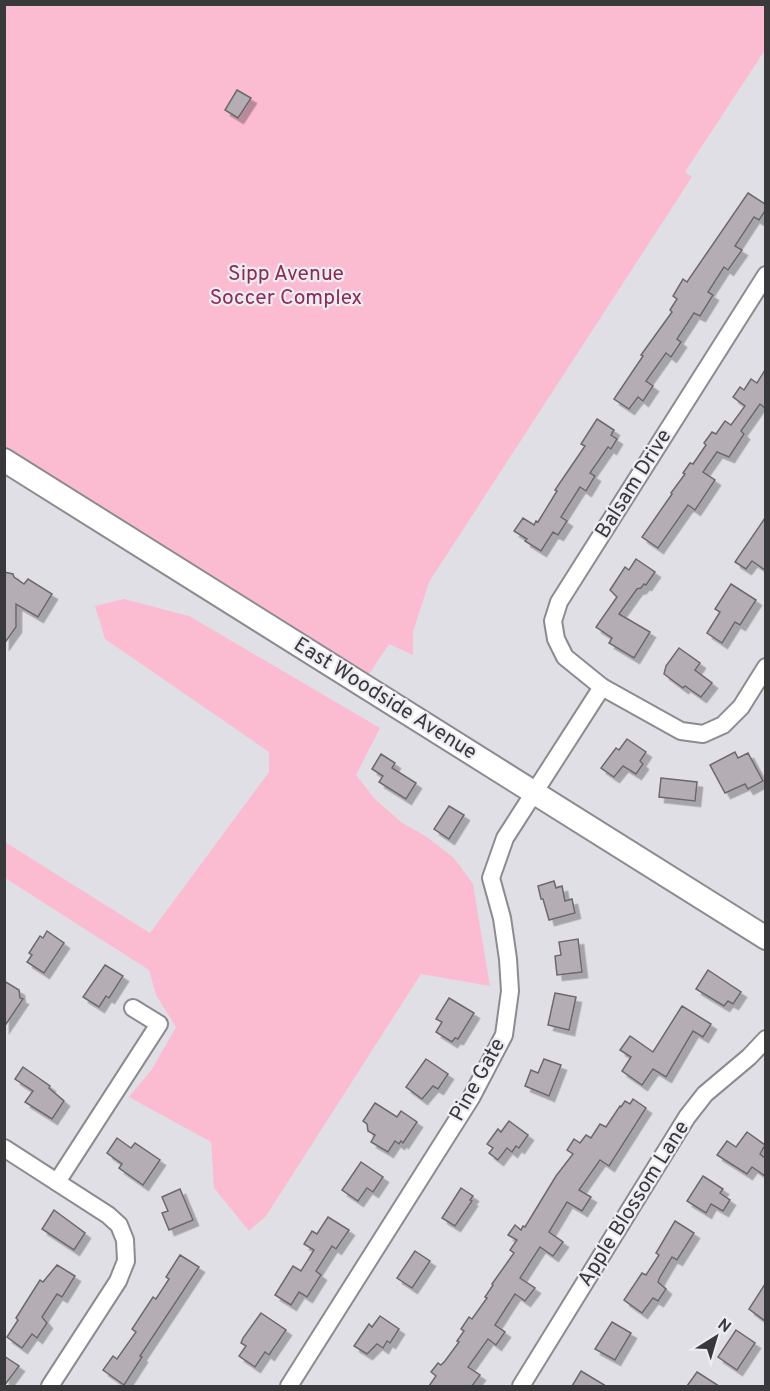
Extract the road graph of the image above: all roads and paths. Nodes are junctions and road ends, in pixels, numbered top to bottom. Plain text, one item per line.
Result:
1 (765, 275) edge
2 (4, 460) edge
3 (765, 667) edge
4 (602, 687) junction
5 (536, 793) junction
6 (765, 938) edge
7 (133, 1008) dead end
8 (765, 1039) edge
9 (4, 1148) edge
10 (57, 1182) junction
11 (50, 1386) edge
12 (289, 1386) edge
13 (521, 1386) edge

1 - 4 street, Balsam Drive
2 - 5 main road, East Woodside Avenue
3 - 4 street, Balsam Drive
4 - 5 street, Pine Gate
5 - 6 main road, East Woodside Avenue
5 - 12 street, Pine Gate
7 - 10 street
8 - 13 street, Apple Blossom Lane
9 - 10 street
10 - 11 street

